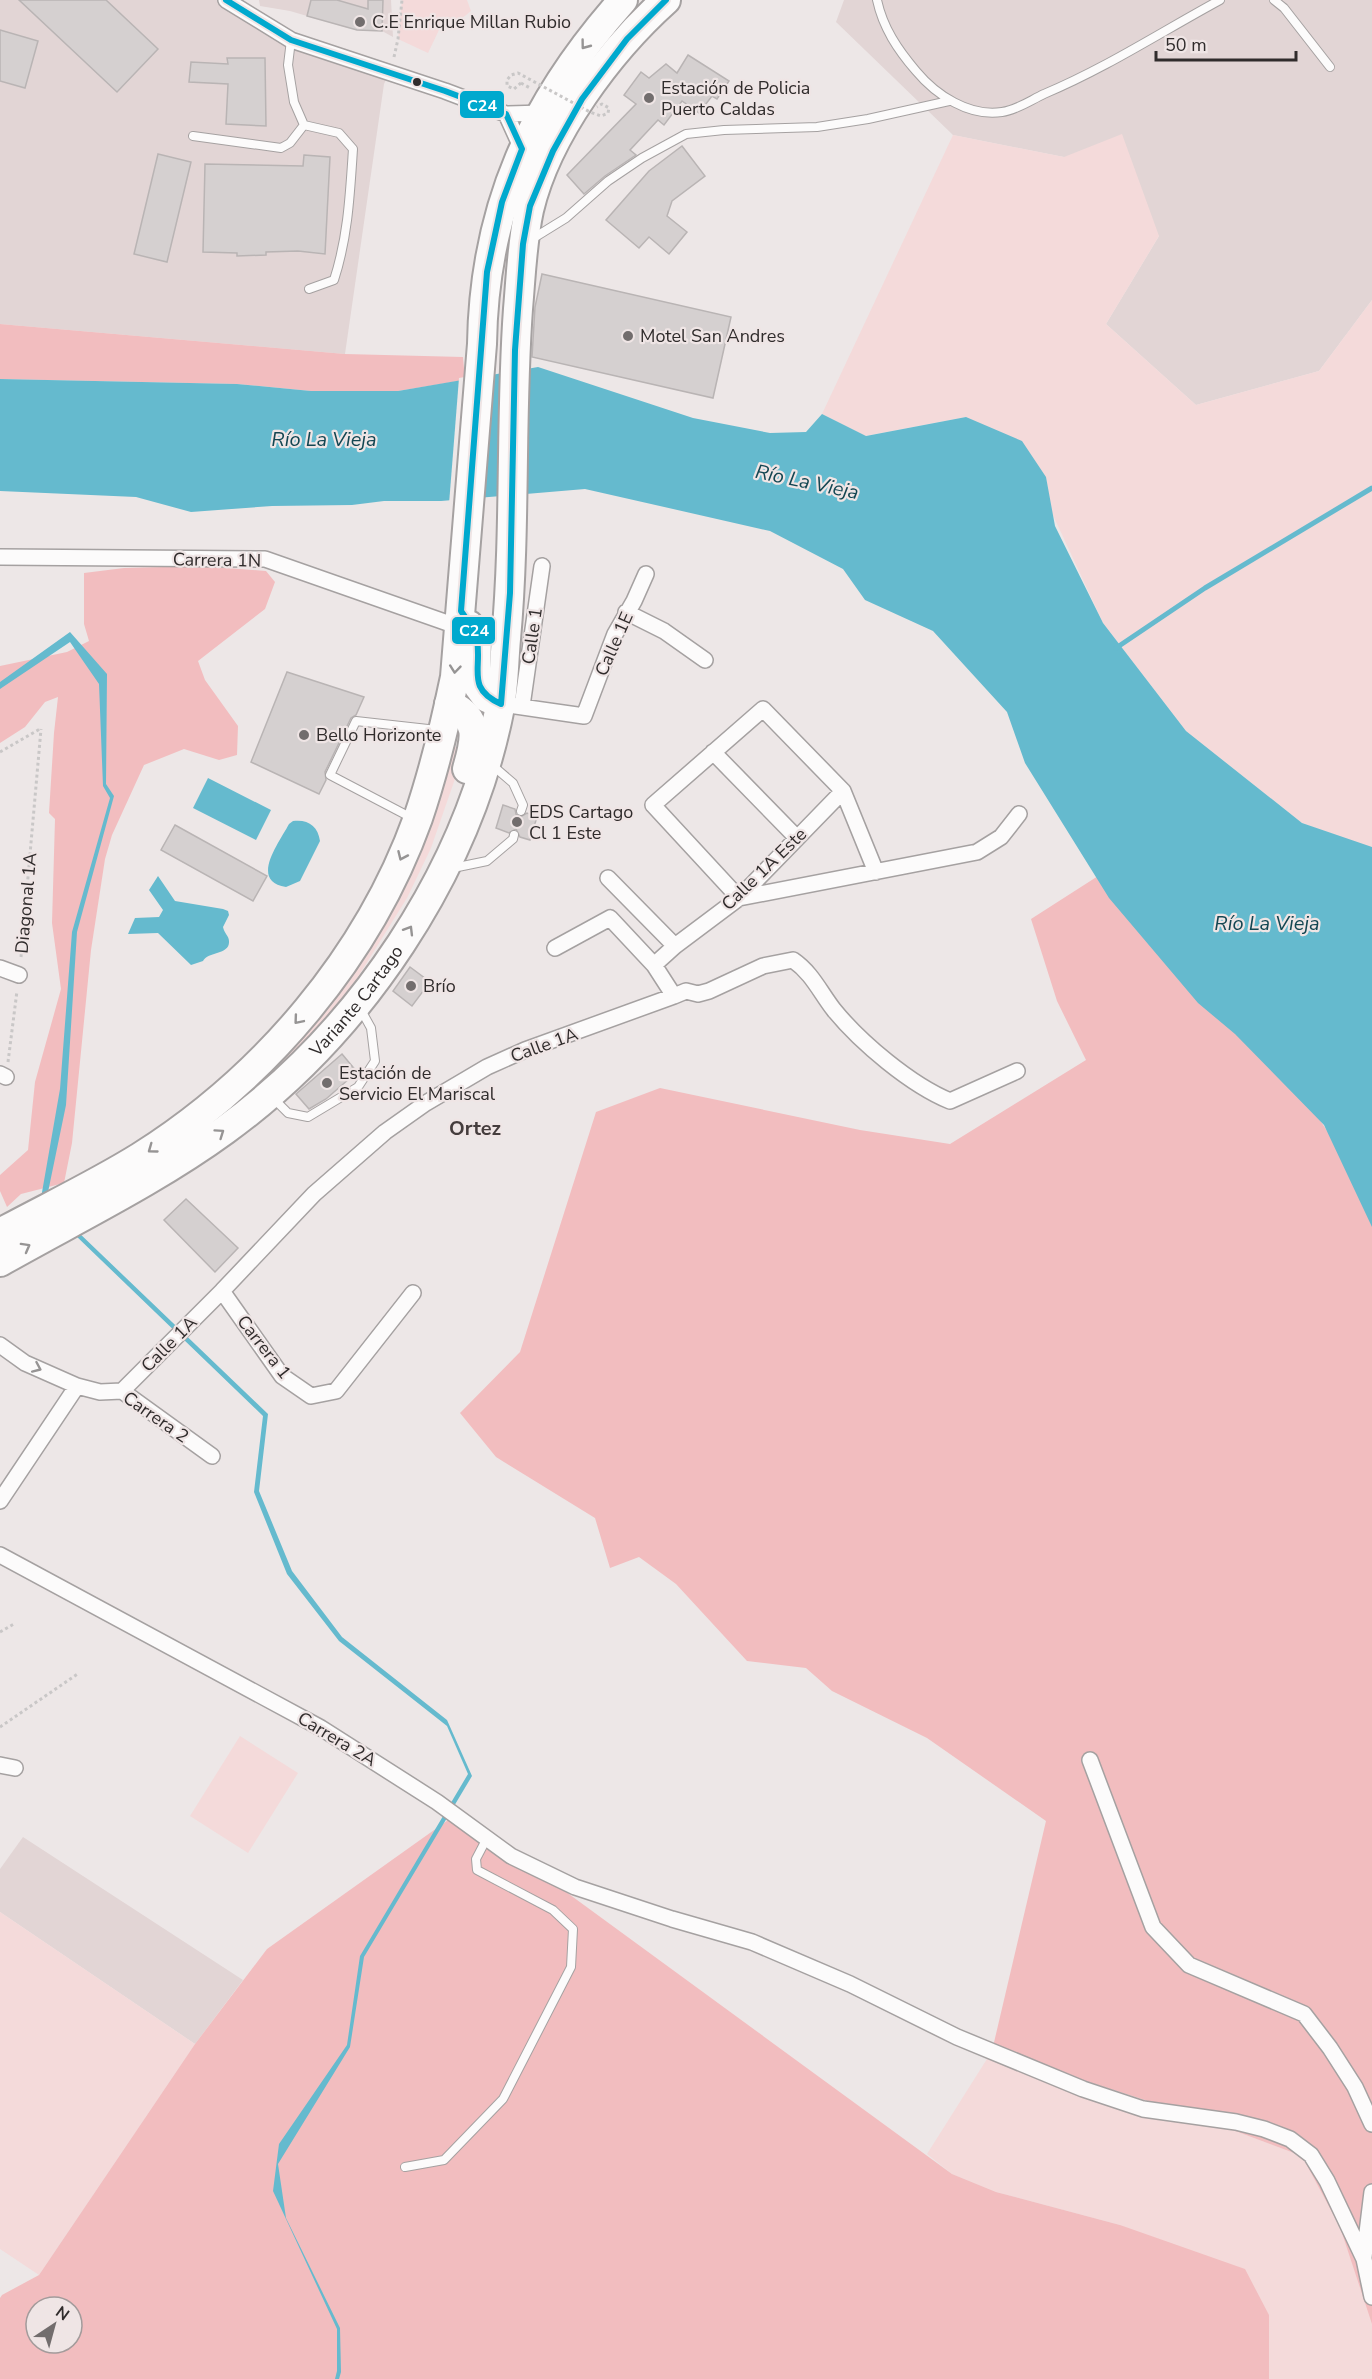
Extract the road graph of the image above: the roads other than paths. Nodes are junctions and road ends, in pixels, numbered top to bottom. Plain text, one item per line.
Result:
1 (226, 0) edge
2 (623, 0) edge
3 (666, 0) edge
4 (877, 0) edge
5 (1220, 0) edge
6 (1274, 0) edge
7 (291, 40) junction
8 (1330, 67) dead end
9 (949, 101) junction
10 (543, 113) junction
11 (506, 114) junction
12 (304, 125) junction
13 (193, 136) dead end
14 (522, 149) junction
15 (523, 244) junction
16 (309, 289) dead end
17 (0, 557) edge
18 (542, 566) dead end
19 (646, 574) dead end
20 (461, 610) junction
21 (626, 612) junction
22 (705, 660) dead end
23 (511, 705) junction
24 (447, 718) junction
25 (713, 752) junction
26 (486, 760) junction
27 (843, 791) junction
28 (474, 797) junction
29 (521, 811) dead end
30 (1019, 814) dead end
31 (417, 820) junction
32 (514, 835) dead end
33 (797, 838) junction
34 (442, 870) junction
35 (876, 872) junction
36 (608, 878) dead end
37 (739, 898) junction
38 (675, 946) junction
39 (555, 948) dead end
40 (654, 966) junction
41 (0, 968) edge
42 (20, 975) road end
43 (674, 996) junction
44 (357, 1003) junction
45 (1017, 1071) dead end
46 (269, 1095) junction
47 (74, 1207) junction
48 (45, 1222) junction
49 (0, 1233) edge
50 (0, 1262) edge
51 (222, 1291) junction
52 (413, 1293) dead end
53 (0, 1345) edge
54 (77, 1386) junction
55 (122, 1390) junction
56 (212, 1456) dead end
57 (0, 1501) edge
58 (0, 1555) edge
59 (1090, 1760) dead end
60 (487, 1838) junction
61 (1372, 2124) edge
62 (405, 2167) dead end
63 (1372, 2192) edge
64 (1364, 2259) junction
65 (1372, 2297) edge

1 - 7 street
2 -> 10 highway, Variante Cartago
3 - 15 highway, Variante Cartago
4 - 9 lane
5 - 9 lane
6 - 8 lane
7 - 11 street
7 - 12 lane
9 - 15 lane
10 - 11 street
10 - 14 highway, Variante Cartago
11 - 14 street
12 - 13 lane
12 - 16 lane
14 - 20 highway, Variante Cartago
15 - 23 highway, Variante Cartago
17 - 20 street, Carrera 1N
18 - 23 street, Calle 1
19 - 21 street, Calle 1E
20 - 23 highway
20 -> 24 highway, Variante Cartago
21 - 22 street
21 - 23 street, Calle 1E
23 - 26 highway, Variante Cartago
24 - 28 highway
24 - 31 highway, Variante Cartago
24 - 31 lane
25 - 27 street
25 - 33 street
25 - 37 street
26 - 28 highway, Variante Cartago
26 - 29 lane
27 - 33 street, Calle 1A Este
27 - 35 street
28 - 34 highway, Variante Cartago
30 - 35 street
31 -> 47 highway, Variante Cartago
32 - 34 lane
33 - 37 street, Calle 1A Este
44 -> 34 highway, Variante Cartago
35 - 37 street
36 - 38 street
37 - 38 street, Calle 1A Este
38 - 40 street, Calle 1A Este
39 - 40 street
40 - 43 street
41 - 42 street
43 - 45 street, Calle 1A
43 - 51 street, Calle 1A
44 - 46 highway, Variante Cartago
44 - 46 lane
47 -> 46 highway, Variante Cartago
47 - 48 highway, Variante Cartago
48 - 49 highway, Variante Cartago
50 -> 48 highway, Variante Cartago
51 - 52 street, Carrera 1
51 - 55 street, Calle 1A
53 -> 54 street, Carrera 2
54 - 55 street, Carrera 2
54 - 57 street
55 - 56 street, Carrera 2
58 - 60 street, Carrera 2A
59 - 61 street
60 - 62 lane
60 - 64 street, Carrera 2A
63 - 64 street
64 - 65 street

